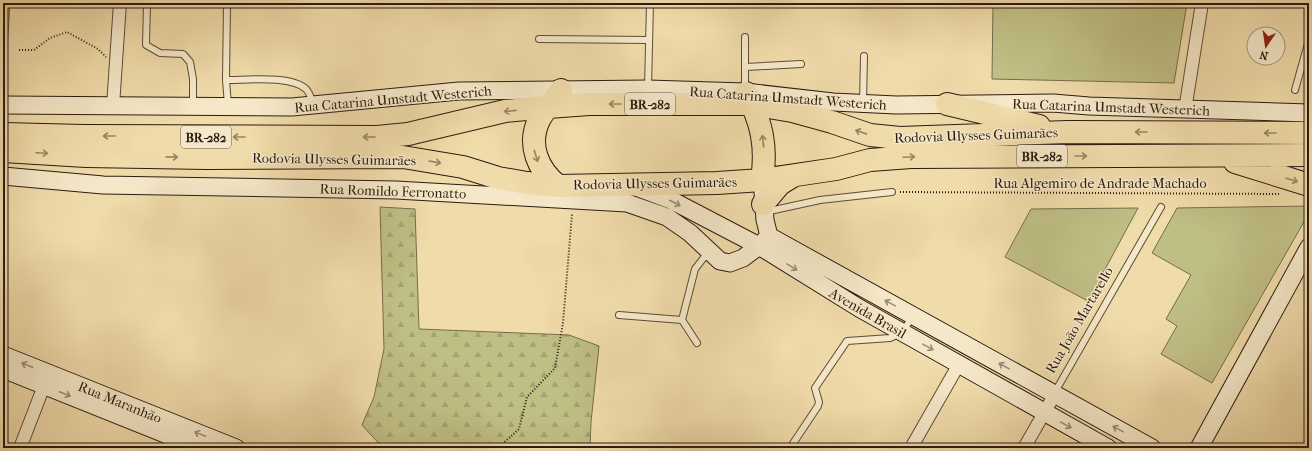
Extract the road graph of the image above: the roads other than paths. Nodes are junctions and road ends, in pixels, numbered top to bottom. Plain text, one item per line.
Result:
1 (120, 3) edge
2 (147, 3) edge
3 (228, 3) edge
4 (650, 3) edge
5 (1202, 3) edge
6 (745, 37) dead end
7 (539, 39) dead end
8 (649, 40) junction
9 (1309, 40) edge
10 (864, 56) dead end
11 (801, 64) dead end
12 (746, 67) junction
13 (226, 80) junction
14 (648, 89) junction
15 (1295, 90) dead end
16 (749, 98) junction
17 (555, 99) junction
18 (863, 103) junction
19 (947, 104) junction
20 (3, 105) edge
21 (313, 105) junction
22 (113, 106) junction
23 (193, 106) junction
24 (228, 107) junction
25 (1185, 110) junction
26 (1309, 113) edge
27 (1068, 132) junction
28 (1309, 133) edge
29 (3, 134) edge
30 (3, 151) edge
31 (1309, 155) edge
32 (1214, 156) junction
33 (3, 176) edge
34 (793, 176) junction
35 (762, 180) junction
36 (626, 183) junction
37 (1309, 185) edge
38 (558, 186) junction
39 (892, 192) road end
40 (1161, 207) dead end
41 (764, 208) junction
42 (764, 241) junction
43 (1309, 247) edge
44 (710, 250) junction
45 (619, 314) dead end
46 (913, 316) junction
47 (682, 320) junction
48 (902, 333) junction
49 (697, 343) dead end
50 (3, 355) edge
51 (959, 364) junction
52 (3, 369) edge
53 (47, 379) junction
54 (1054, 394) junction
55 (1044, 412) junction
56 (162, 426) junction
57 (232, 447) edge
58 (20, 448) edge
59 (200, 448) edge
60 (790, 448) edge
61 (911, 448) edge
62 (1024, 448) edge
63 (1108, 448) edge
64 (1152, 448) edge
65 (1199, 448) edge

1 - 22 street
2 - 23 lane
3 - 13 lane
4 - 8 lane
5 - 25 street
6 - 12 lane
7 - 8 lane
8 - 14 lane
9 - 15 lane
10 - 18 lane
11 - 12 lane
12 - 16 lane
13 - 21 lane
13 - 24 lane
14 - 16 street, Rua Catarina Umstadt Westerich
14 - 17 street, Rua Catarina Umstadt Westerich
16 -> 17 highway, Rodovia Ulysses Guimarães / BR-282
16 - 18 street, Rua Catarina Umstadt Westerich
27 -> 16 highway, Rodovia Ulysses Guimarães / BR-282
35 -> 16 highway
17 - 21 street, Rua Catarina Umstadt Westerich
17 -> 29 highway, Rodovia Ulysses Guimarães / BR-282
17 -> 38 highway
18 - 19 street, Rua Catarina Umstadt Westerich
19 - 25 street, Rua Catarina Umstadt Westerich
19 - 27 highway
20 - 22 street, Rua Catarina Umstadt Westerich
21 - 24 street, Rua Catarina Umstadt Westerich
22 - 23 street, Rua Catarina Umstadt Westerich
23 - 24 street, Rua Catarina Umstadt Westerich
25 - 26 street, Rua Catarina Umstadt Westerich
28 -> 27 highway, Rodovia Ulysses Guimarães / BR-282
30 -> 38 highway, Rodovia Ulysses Guimarães / BR-282
31 - 32 highway, Rodovia Ulysses Guimarães / BR-282
34 -> 32 highway, Rodovia Ulysses Guimarães / BR-282
32 -> 37 highway
33 - 44 street, Rua Romildo Ferronatto
34 - 35 highway, Rodovia Ulysses Guimarães / BR-282
34 - 41 highway
35 - 36 highway, Rodovia Ulysses Guimarães / BR-282
35 - 41 street
36 - 38 highway, Rodovia Ulysses Guimarães / BR-282
36 -> 42 street, Avenida Brasil
39 - 41 lane
40 - 54 lane, Rua João Martarello
41 - 42 street
42 - 44 street, Rua Romildo Ferronatto
46 -> 42 street, Avenida Brasil
42 -> 48 street, Avenida Brasil
43 - 65 street
44 - 47 lane
45 - 47 lane
46 - 48 lane
54 -> 46 street, Avenida Brasil
47 - 49 lane
48 -> 51 street, Avenida Brasil
48 - 60 lane
53 -> 50 street, Rua Maranhão
51 - 55 street, Avenida Brasil
51 - 61 street
52 - 53 street, Rua Maranhão
53 - 56 street, Rua Maranhão
53 - 58 street
54 - 55 street, Rua João Martarello
64 -> 54 street, Avenida Brasil
55 - 62 street, Rua João Martarello
55 -> 63 street, Avenida Brasil
57 -> 56 street, Rua Maranhão
56 - 59 street, Rua Maranhão

